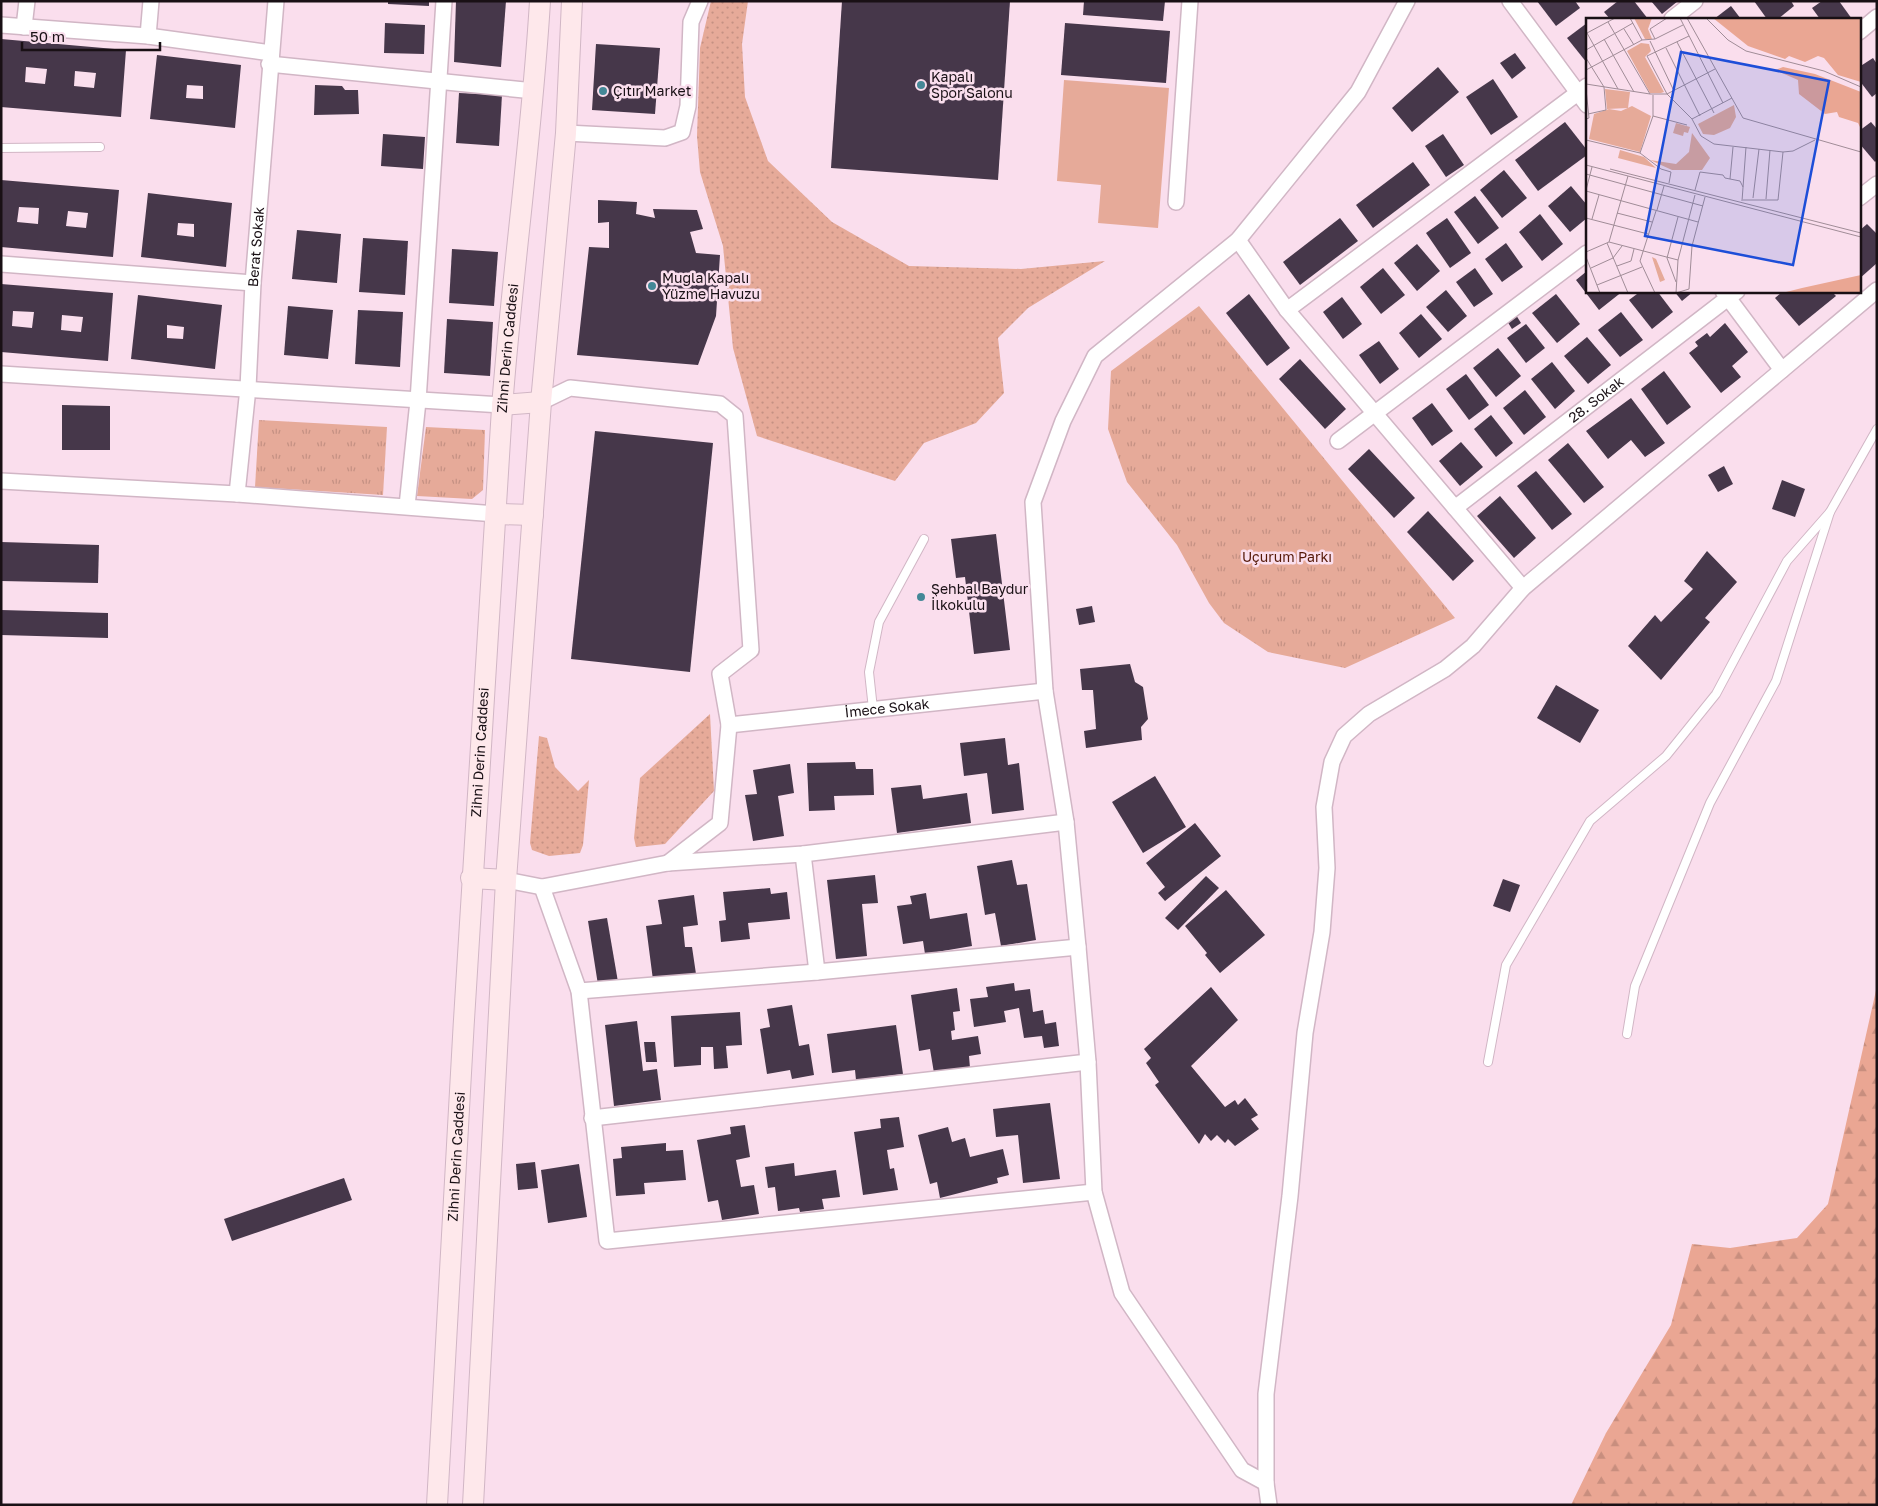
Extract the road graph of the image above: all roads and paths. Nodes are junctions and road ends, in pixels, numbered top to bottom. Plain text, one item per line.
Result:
1 (26, 1) edge
2 (152, 1) edge
3 (276, 1) edge
4 (444, 1) edge
5 (540, 1) edge
6 (572, 1) edge
7 (700, 1) edge
8 (1190, 1) edge
9 (1407, 1) edge
10 (1510, 1) edge
11 (1695, 1) edge
12 (1877, 17) edge
13 (1673, 18) edge
14 (1, 25) edge
15 (24, 27) junction
16 (1860, 31) edge
17 (148, 36) junction
18 (270, 58) junction
19 (439, 80) junction
20 (534, 91) junction
21 (1584, 95) edge
22 (566, 132) junction
23 (100, 147) dead end
24 (1, 148) edge
25 (1877, 184) edge
26 (1860, 197) edge
27 (1176, 202) dead end
28 (1238, 240) junction
29 (1586, 253) edge
30 (1, 264) edge
31 (252, 283) junction
32 (1877, 290) edge
33 (1729, 294) edge
34 (1287, 310) junction
35 (1782, 370) junction
36 (1, 374) edge
37 (248, 388) junction
38 (418, 401) junction
39 (541, 402) junction
40 (502, 405) junction
41 (1376, 414) junction
42 (1877, 429) edge
43 (1338, 441) dead end
44 (1, 481) edge
45 (236, 494) junction
46 (406, 506) junction
47 (1455, 508) junction
48 (1830, 512) junction
49 (496, 514) junction
50 (533, 515) junction
51 (924, 539) dead end
52 (1523, 588) junction
53 (1045, 691) junction
54 (873, 710) junction
55 (729, 725) junction
56 (1066, 822) junction
57 (804, 854) junction
58 (668, 863) junction
59 (471, 878) junction
60 (506, 880) junction
61 (542, 887) junction
62 (1078, 947) junction
63 (817, 972) junction
64 (579, 990) junction
65 (1627, 1034) dead end
66 (1088, 1062) junction
67 (1488, 1062) dead end
68 (592, 1118) junction
69 (1094, 1192) junction
70 (1266, 1483) junction
71 (437, 1505) edge
72 (472, 1505) edge
73 (1269, 1505) edge

1 - 15 street
2 - 17 street
3 - 18 street, Berat Sokak
4 - 19 street
5 - 20 main road, Zihni Derin Caddesi
6 - 22 main road
7 - 22 street
8 - 27 street
9 - 28 street
10 - 21 street
11 - 13 street
12 - 16 street
14 - 15 street
15 - 17 street
17 - 18 street
18 - 19 street
18 - 31 street, Berat Sokak
19 - 20 street
19 - 38 street
20 - 40 main road, Zihni Derin Caddesi
21 - 34 street
22 - 39 main road
23 - 24 lane
25 - 26 street
28 - 34 street
28 - 53 street
29 - 41 street
30 - 31 street
31 - 37 street, Berat Sokak
32 - 35 street
33 - 35 street
33 - 47 street, 28. Sokak
34 - 41 street
35 - 52 street
36 - 37 street
37 - 38 street
37 - 45 street, Berat Sokak
38 - 40 street
38 - 46 street
39 - 40 main road
39 - 50 main road
39 - 55 street
40 - 49 main road, Zihni Derin Caddesi
41 - 43 street
41 - 47 street
42 - 48 lane
44 - 45 street
45 - 46 street
46 - 49 street
47 - 52 street
48 - 65 lane
48 - 67 lane
49 - 50 main road
49 - 59 main road, Zihni Derin Caddesi
50 - 60 main road
51 - 54 lane
52 - 70 street
53 - 54 street, İmece Sokak
53 - 56 street
54 - 55 street, İmece Sokak
55 - 58 street
56 - 57 street
56 - 62 street
57 - 58 street
57 - 63 street
58 - 61 street
59 - 60 main road
59 - 71 main road, Zihni Derin Caddesi
60 - 61 street
60 - 72 main road
61 - 64 street
62 - 63 street
62 - 66 street
63 - 64 street
64 - 68 street
66 - 68 street
66 - 69 street
68 - 69 street
69 - 70 street
70 - 73 street

